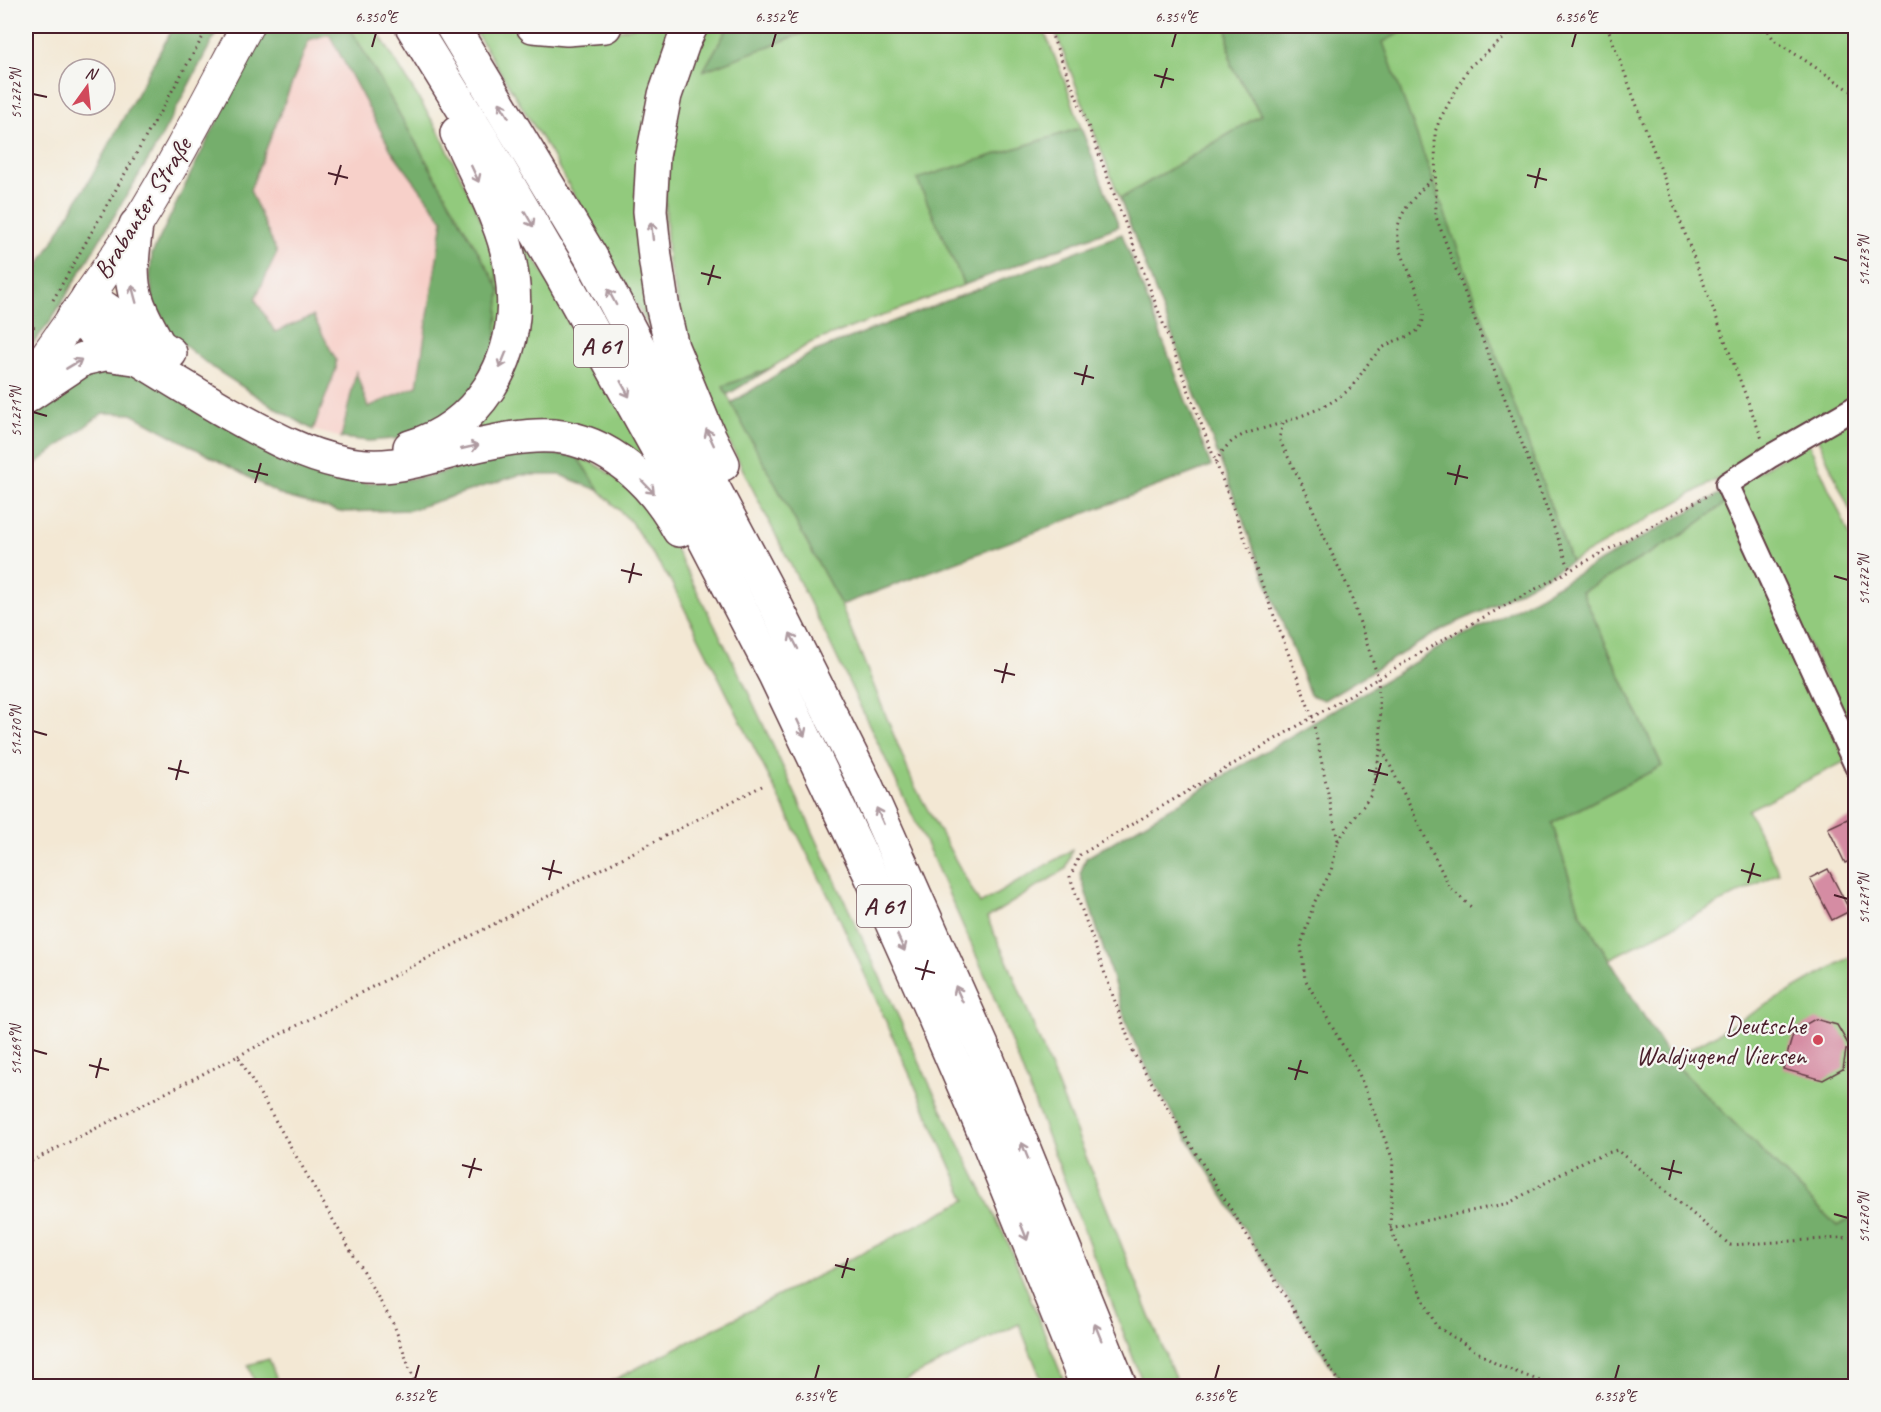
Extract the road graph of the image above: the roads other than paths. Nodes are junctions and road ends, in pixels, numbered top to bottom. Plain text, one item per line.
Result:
1 (247, 26) edge
2 (411, 26) edge
3 (452, 26) edge
4 (533, 26) edge
5 (605, 26) edge
6 (691, 26) edge
7 (136, 225) junction
8 (71, 306) junction
9 (150, 353) junction
10 (26, 384) edge
11 (26, 397) edge
12 (1856, 407) edge
13 (777, 608) junction
14 (775, 675) junction
15 (1856, 766) edge
16 (1087, 1386) edge
17 (1120, 1386) edge

1 - 7 main road, Brabanter Straße
2 -> 9 highway
2 -> 14 highway, A 61
13 -> 3 highway, A 61
4 - 5 highway
13 -> 6 highway
7 - 8 main road, Brabanter Straße
9 -> 7 highway
8 - 9 highway
8 - 10 main road, Brabanter Straße
11 -> 9 highway
9 -> 14 highway
12 - 15 street
17 -> 13 highway, A 61
14 -> 16 highway, A 61

